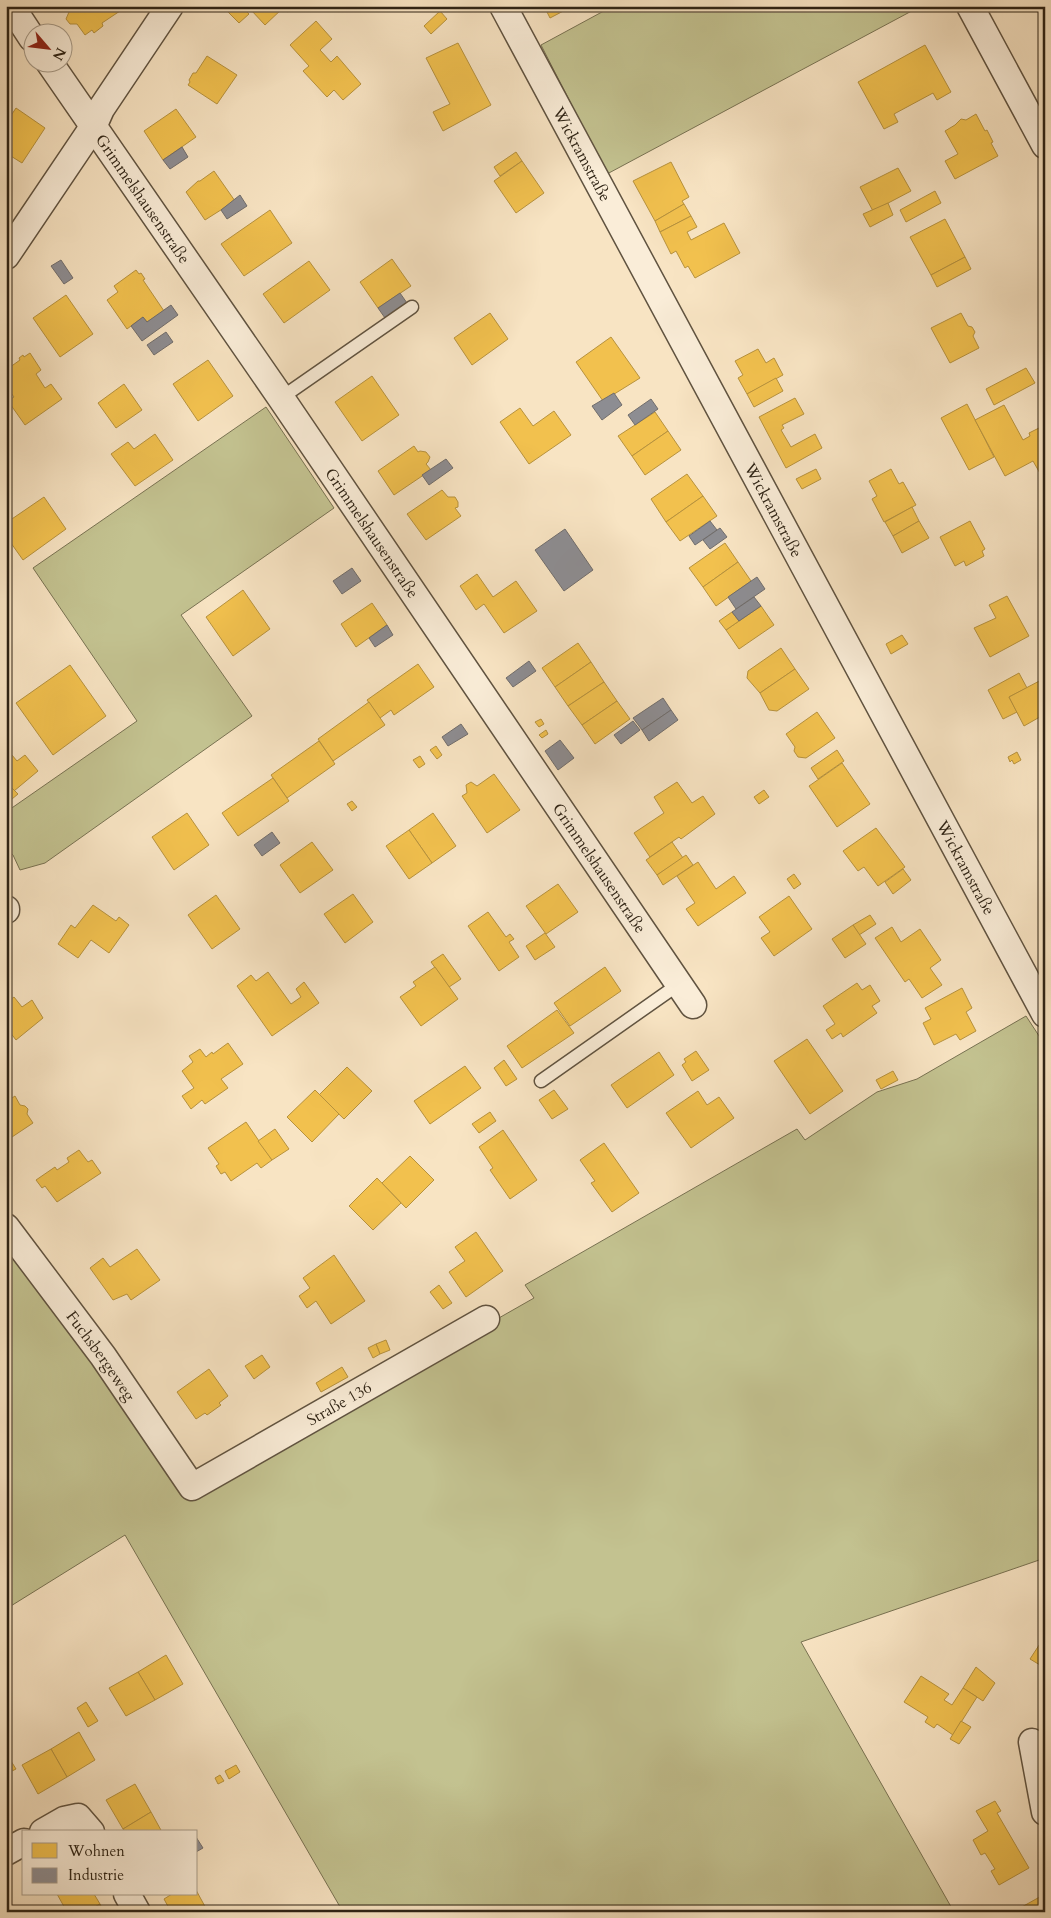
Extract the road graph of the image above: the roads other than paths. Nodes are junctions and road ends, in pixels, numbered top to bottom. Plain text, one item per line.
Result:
1 (11, 6) edge
2 (170, 6) edge
3 (504, 6) edge
4 (970, 6) edge
5 (22, 23) edge
6 (56, 72) edge
7 (93, 127) junction
8 (1045, 145) edge
9 (6, 256) edge
10 (412, 307) dead end
11 (281, 398) junction
12 (686, 995) joint
13 (1045, 1014) edge
14 (541, 1081) dead end
15 (6, 1227) edge
16 (486, 1319) dead end
17 (192, 1487) joint
18 (1032, 1742) dead end
19 (1045, 1812) edge
20 (84, 1824) edge
21 (46, 1830) edge
22 (22, 1843) edge
23 (6, 1852) edge
24 (128, 1896) edge
25 (137, 1912) edge

1 - 5 street
2 - 7 street
3 - 13 street, Wickramstraße
4 - 8 street
6 - 7 street, Grimmelshausenstraße
7 - 9 street
7 - 11 street, Grimmelshausenstraße
10 - 11 lane
11 - 12 street, Grimmelshausenstraße
12 - 14 lane
15 - 17 street, Fuchsbergeweg
16 - 17 street, Straße 136
18 - 19 street
20 - 21 street
22 - 23 street
24 - 25 street

